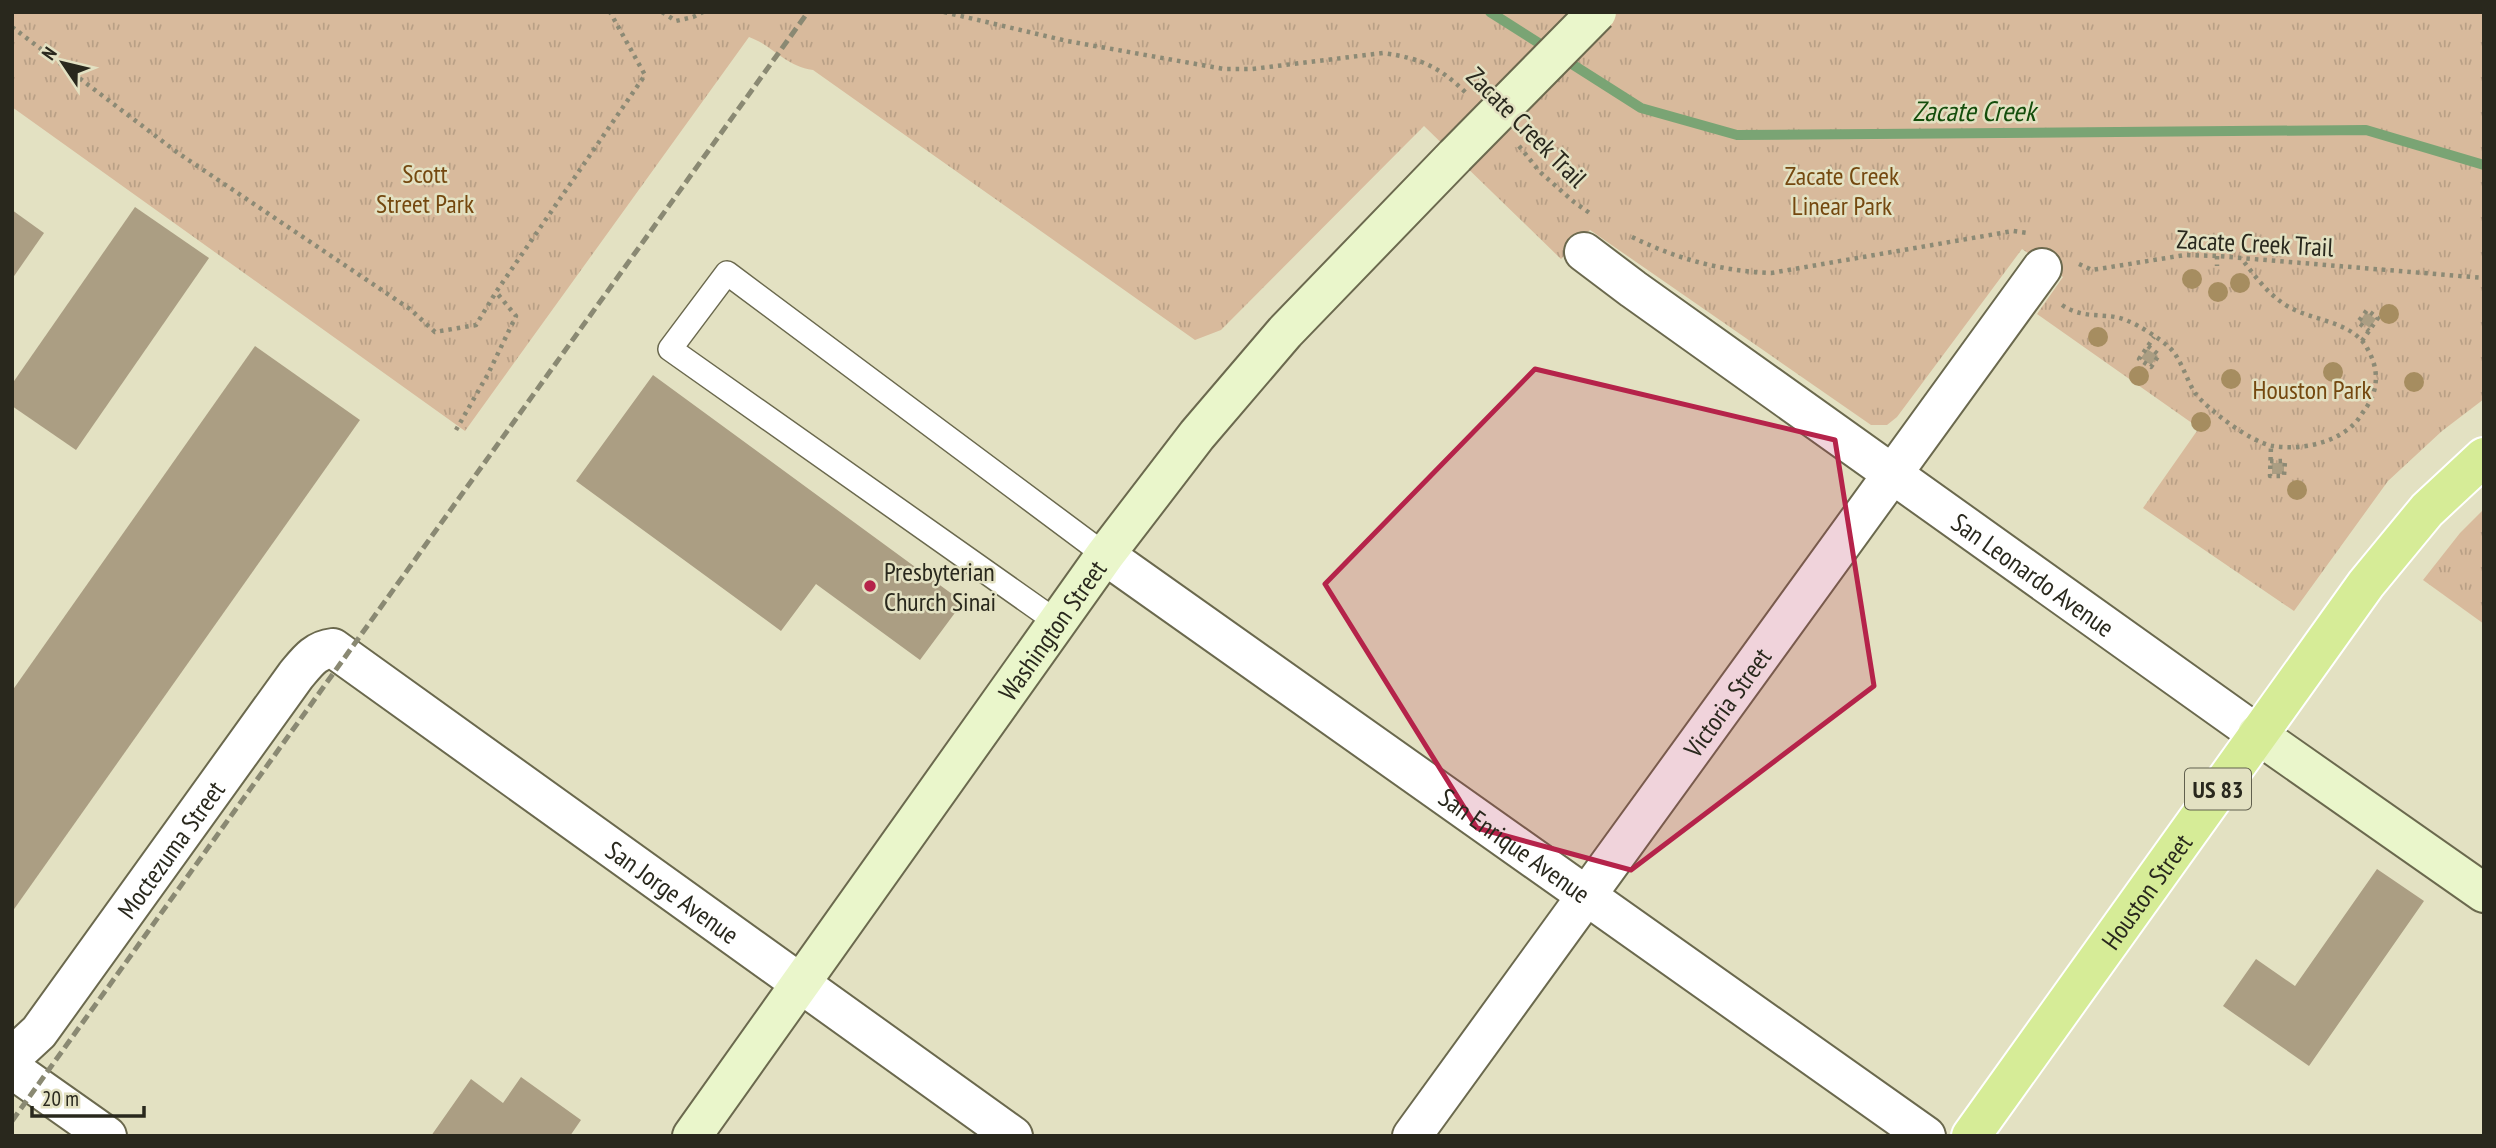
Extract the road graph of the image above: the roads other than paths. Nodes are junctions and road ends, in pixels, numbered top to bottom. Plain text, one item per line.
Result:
1 (1597, 12) edge
2 (1592, 236) road end
3 (2055, 267) road end
4 (2484, 457) edge
5 (1892, 473) junction
6 (1105, 555) junction
7 (1058, 622) junction
8 (333, 648) joint
9 (2257, 734) junction
10 (2484, 893) edge
11 (1586, 896) junction
12 (801, 983) junction
13 (12, 1057) edge
14 (12, 1069) edge
15 (107, 1136) edge
16 (692, 1136) edge
17 (1013, 1136) edge
18 (1412, 1136) edge
19 (1926, 1136) edge
20 (1971, 1136) edge

1 - 6 main road, Washington Street, bridge
2 - 5 street, San Leonardo Avenue
3 - 5 street, Victoria Street
4 - 9 main road, Houston Street / US 83
5 - 9 street, San Leonardo Avenue
5 - 11 street, Victoria Street
6 - 7 main road, Washington Street
6 - 7 lane
6 - 11 street, San Enrique Avenue
7 - 12 main road, Washington Street
8 - 12 street, San Jorge Avenue
8 - 13 street, Moctezuma Street
9 - 10 main road, San Leonardo Avenue
9 - 20 main road, Houston Street / US 83
11 - 18 street, Victoria Street
11 - 19 street, San Enrique Avenue
12 - 16 main road, Washington Street
12 - 17 street, San Jorge Avenue
14 - 15 street

